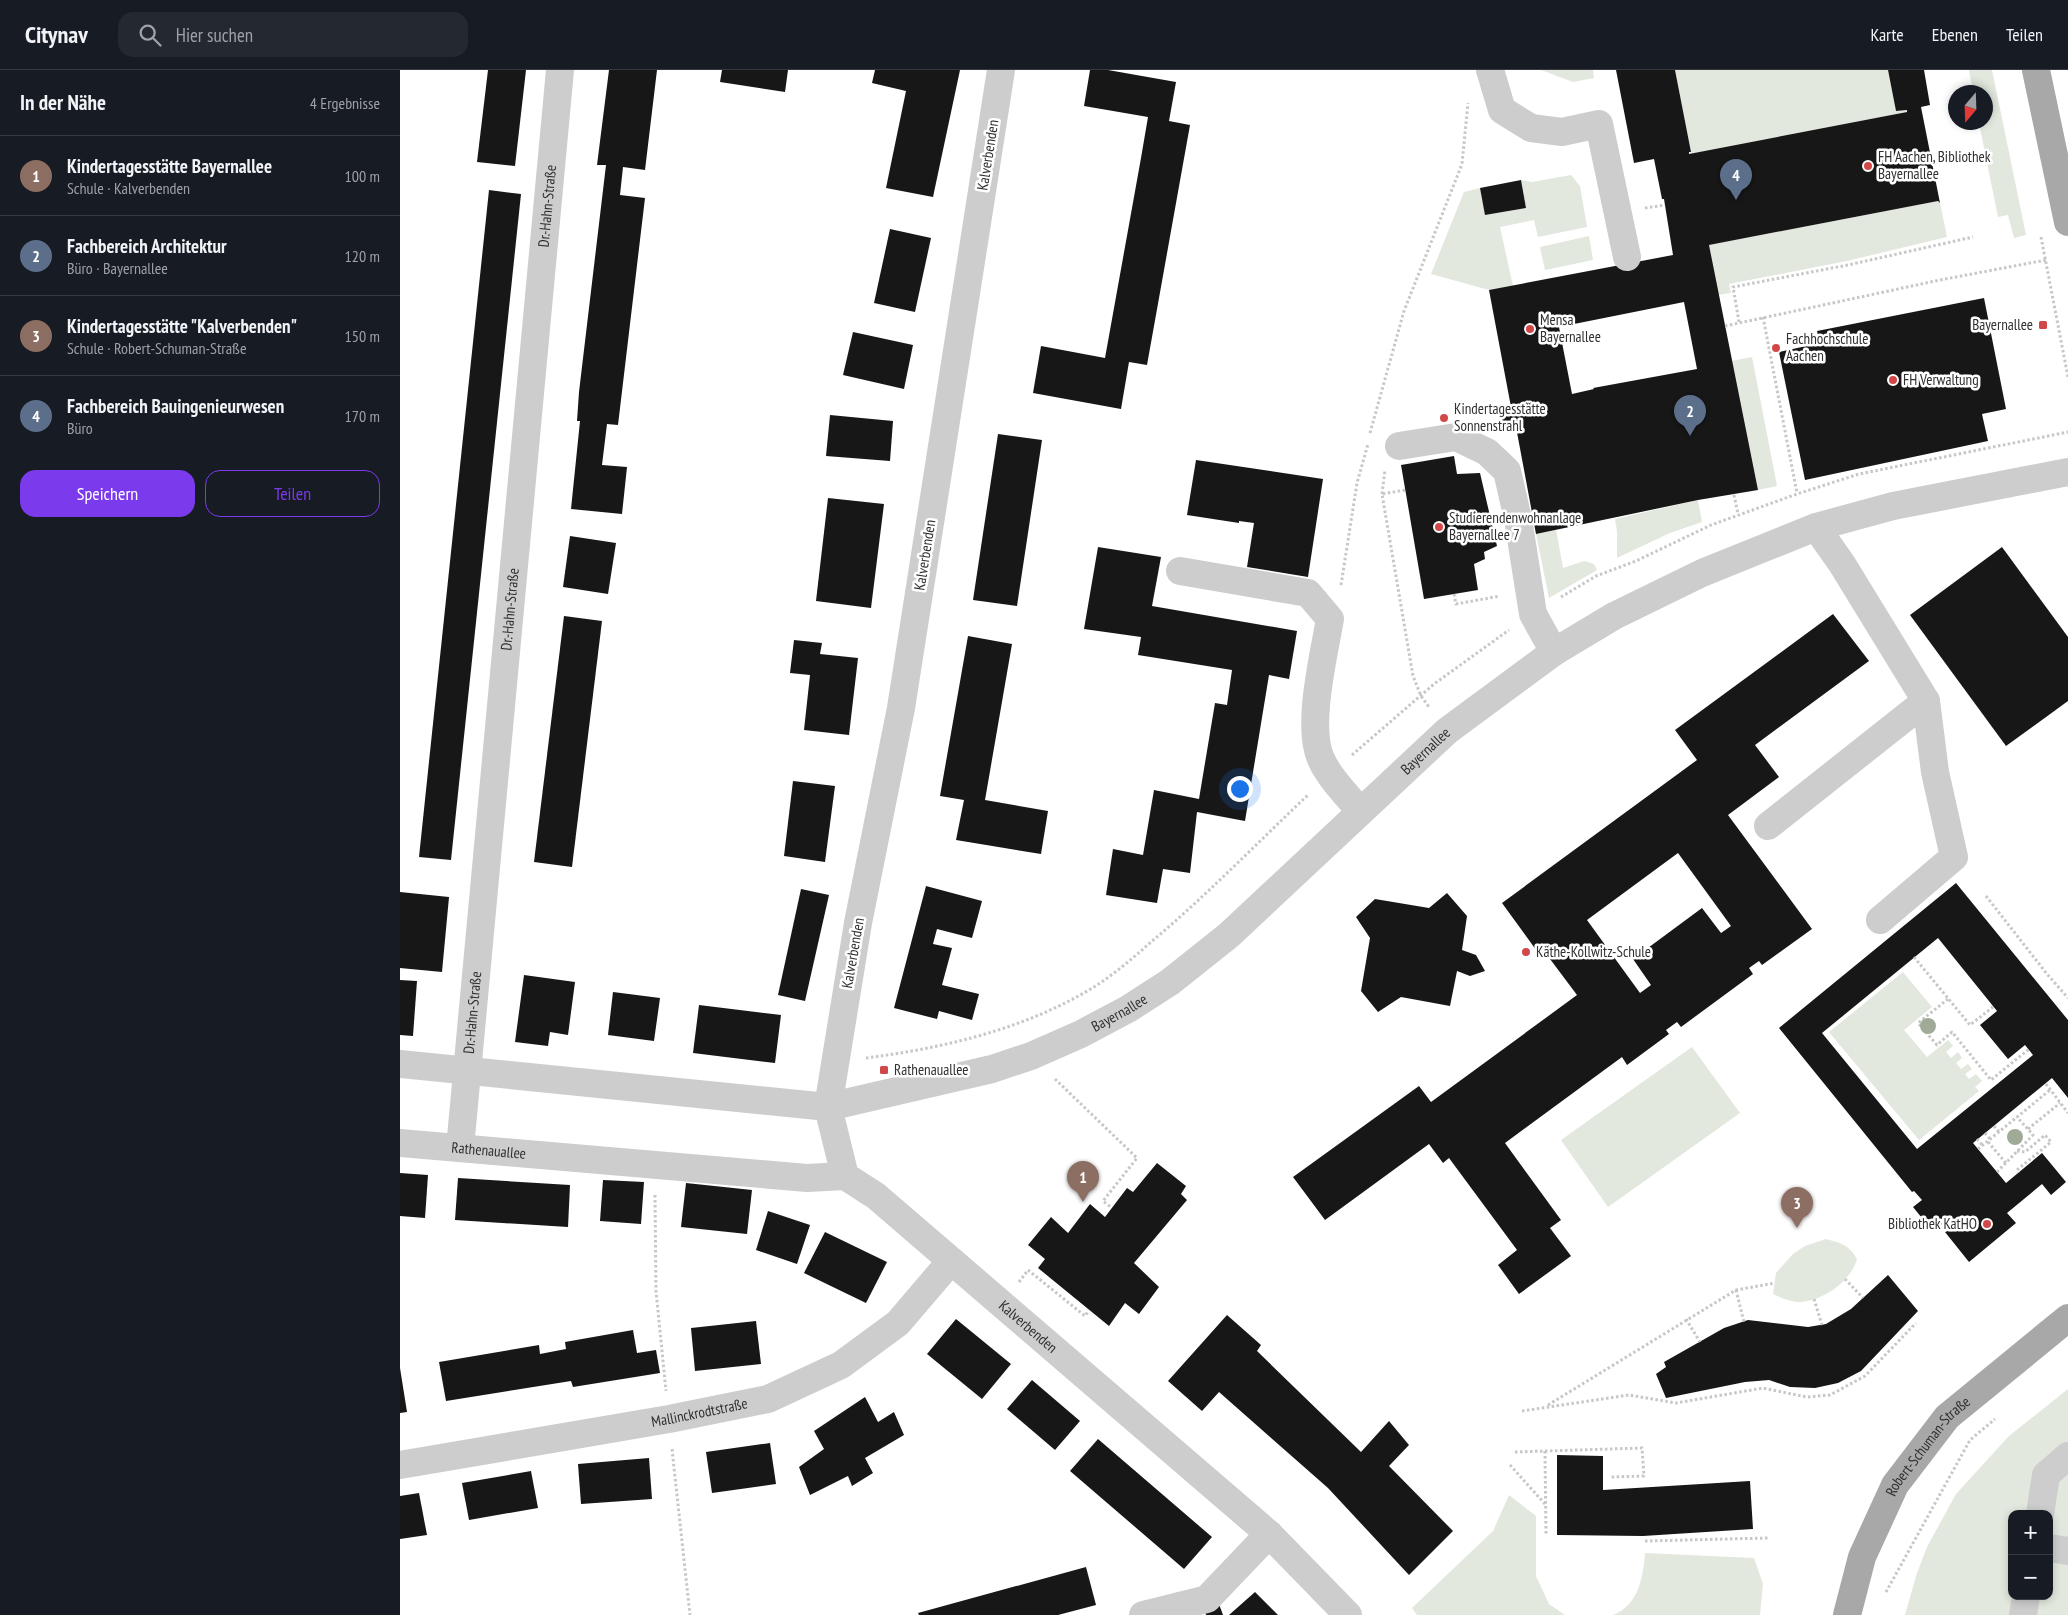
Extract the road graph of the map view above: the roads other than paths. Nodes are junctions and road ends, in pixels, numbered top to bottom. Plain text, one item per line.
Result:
1 (560, 70) edge
2 (1001, 70) edge
3 (1490, 70) edge
4 (2036, 70) edge
5 (2068, 222) edge
6 (1627, 257) dead end
7 (1392, 457) road end
8 (2068, 472) edge
9 (1816, 526) junction
10 (1180, 570) dead end
11 (1554, 652) junction
12 (1926, 701) junction
13 (1360, 811) junction
14 (1768, 826) dead end
15 (1880, 920) dead end
16 (400, 1064) edge
17 (468, 1070) junction
18 (828, 1107) junction
19 (400, 1143) edge
20 (460, 1148) junction
21 (845, 1176) junction
22 (951, 1261) junction
23 (2068, 1318) edge
24 (2068, 1456) edge
25 (400, 1465) edge
26 (2041, 1510) edge
27 (1270, 1534) junction
28 (2053, 1549) edge
29 (2068, 1551) edge
30 (2025, 1600) edge
31 (1143, 1615) edge
32 (1348, 1615) edge
33 (1847, 1615) edge
34 (2023, 1615) edge

1 - 17 street, Dr.-Hahn-Straße
2 - 18 street, Kalverbenden
3 - 6 street
4 - 5 main road
7 - 11 street
8 - 9 street, Bayernallee
9 - 11 street, Bayernallee
9 - 12 street
10 - 13 street
11 - 13 street, Bayernallee
12 - 14 street
12 - 15 street
13 - 18 street, Bayernallee
16 - 17 street
17 - 18 street
17 - 20 street, Dr.-Hahn-Straße
18 - 21 street, Kalverbenden
19 - 20 street, Rathenauallee
20 - 21 street, Rathenauallee
21 - 22 street, Kalverbenden
22 - 25 street, Mallinckrodtstraße
22 - 27 street, Kalverbenden
23 - 33 main road, Robert-Schuman-Straße
24 - 26 street
27 - 31 street
27 - 32 street, Kalverbenden
28 - 29 street
30 - 34 street

